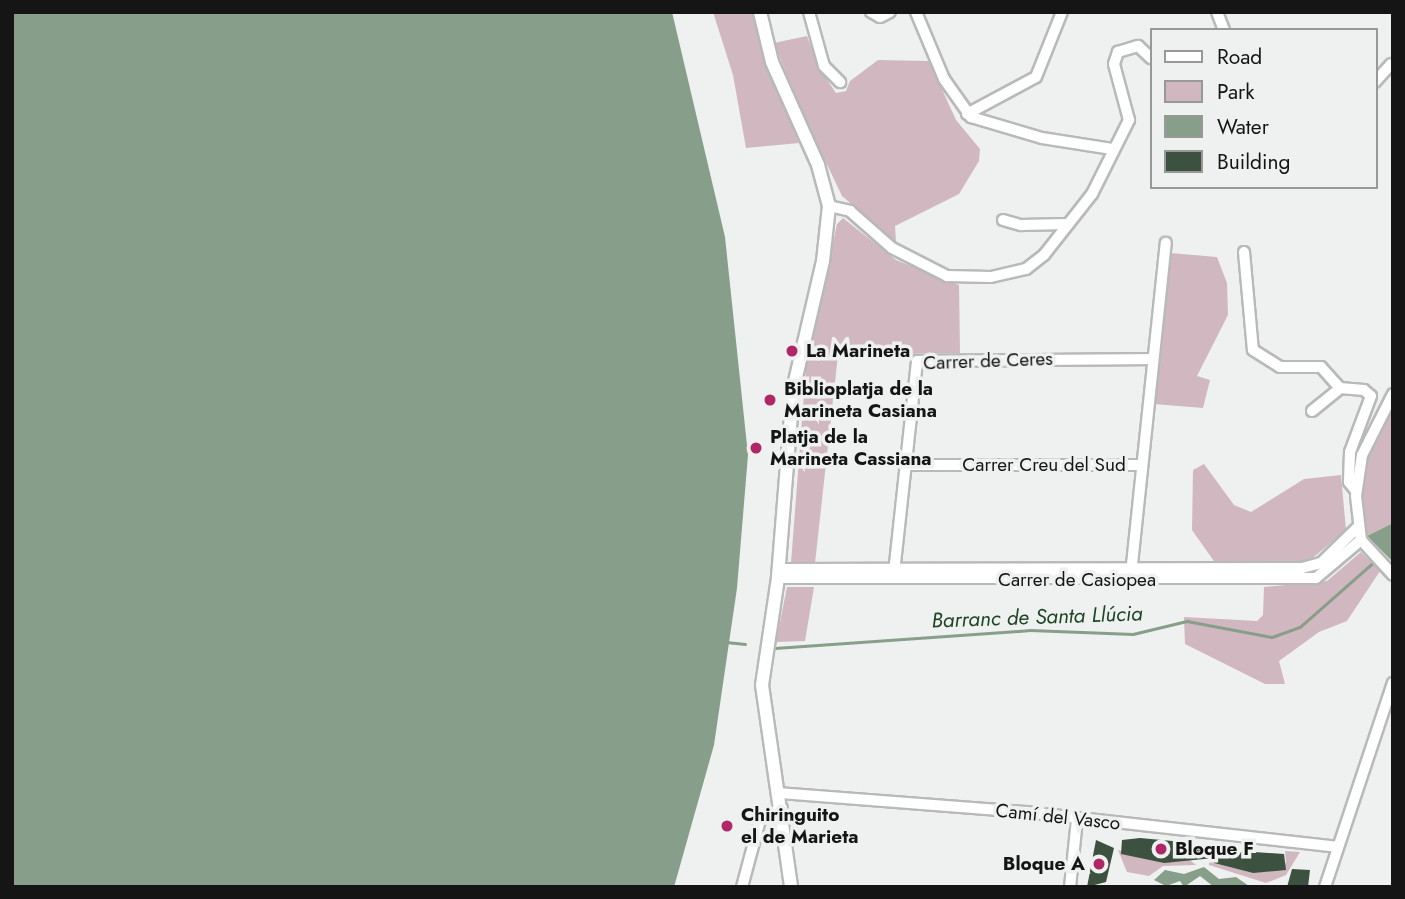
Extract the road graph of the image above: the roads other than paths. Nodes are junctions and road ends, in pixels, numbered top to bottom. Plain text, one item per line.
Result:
1 (760, 12) edge
2 (809, 12) edge
3 (871, 12) edge
4 (890, 12) edge
5 (916, 12) edge
6 (1062, 12) edge
7 (1150, 57) edge
8 (1392, 64) edge
9 (1377, 80) edge
10 (840, 82) dead end
11 (967, 114) junction
12 (1112, 149) junction
13 (830, 206) junction
14 (1003, 220) dead end
15 (1068, 224) junction
16 (1166, 243) dead end
17 (1244, 252) dead end
18 (1153, 359) junction
19 (1340, 388) junction
20 (1393, 394) edge
21 (1312, 411) dead end
22 (904, 465) junction
23 (1142, 465) junction
24 (1356, 491) junction
25 (1357, 528) junction
26 (1364, 543) junction
27 (1390, 571) edge
28 (779, 574) junction
29 (894, 574) junction
30 (1131, 575) junction
31 (1393, 683) edge
32 (779, 793) junction
33 (782, 808) junction
34 (1077, 819) junction
35 (1336, 847) junction
36 (742, 887) edge
37 (791, 887) edge
38 (1070, 887) edge
39 (1325, 887) edge

1 - 13 street
2 - 10 street
3 - 4 street
5 - 11 street
6 - 11 street
7 - 12 street
8 - 9 street
11 - 12 street
12 - 15 street
13 - 15 street
13 - 28 street
14 - 15 street
16 - 18 street
17 - 19 street
18 - 22 street, Carrer de Ceres
18 - 23 street
19 - 21 street
19 - 24 street
20 - 24 street
22 - 23 street, Carrer Creu del Sud
22 - 29 street, Carrer de Ceres
23 - 30 street
24 - 25 street
25 - 26 street
25 - 30 street, Carrer de Casiopea
26 - 27 street
26 - 30 street, Carrer de Casiopea
28 - 29 street, Carrer de Casiopea
28 - 32 street
29 - 30 street, Carrer de Casiopea
31 - 35 street
32 - 33 street
32 - 34 street, Camí del Vasco
33 - 36 street
33 - 37 street
34 - 35 street, Camí del Vasco
34 - 38 street
35 - 39 street

